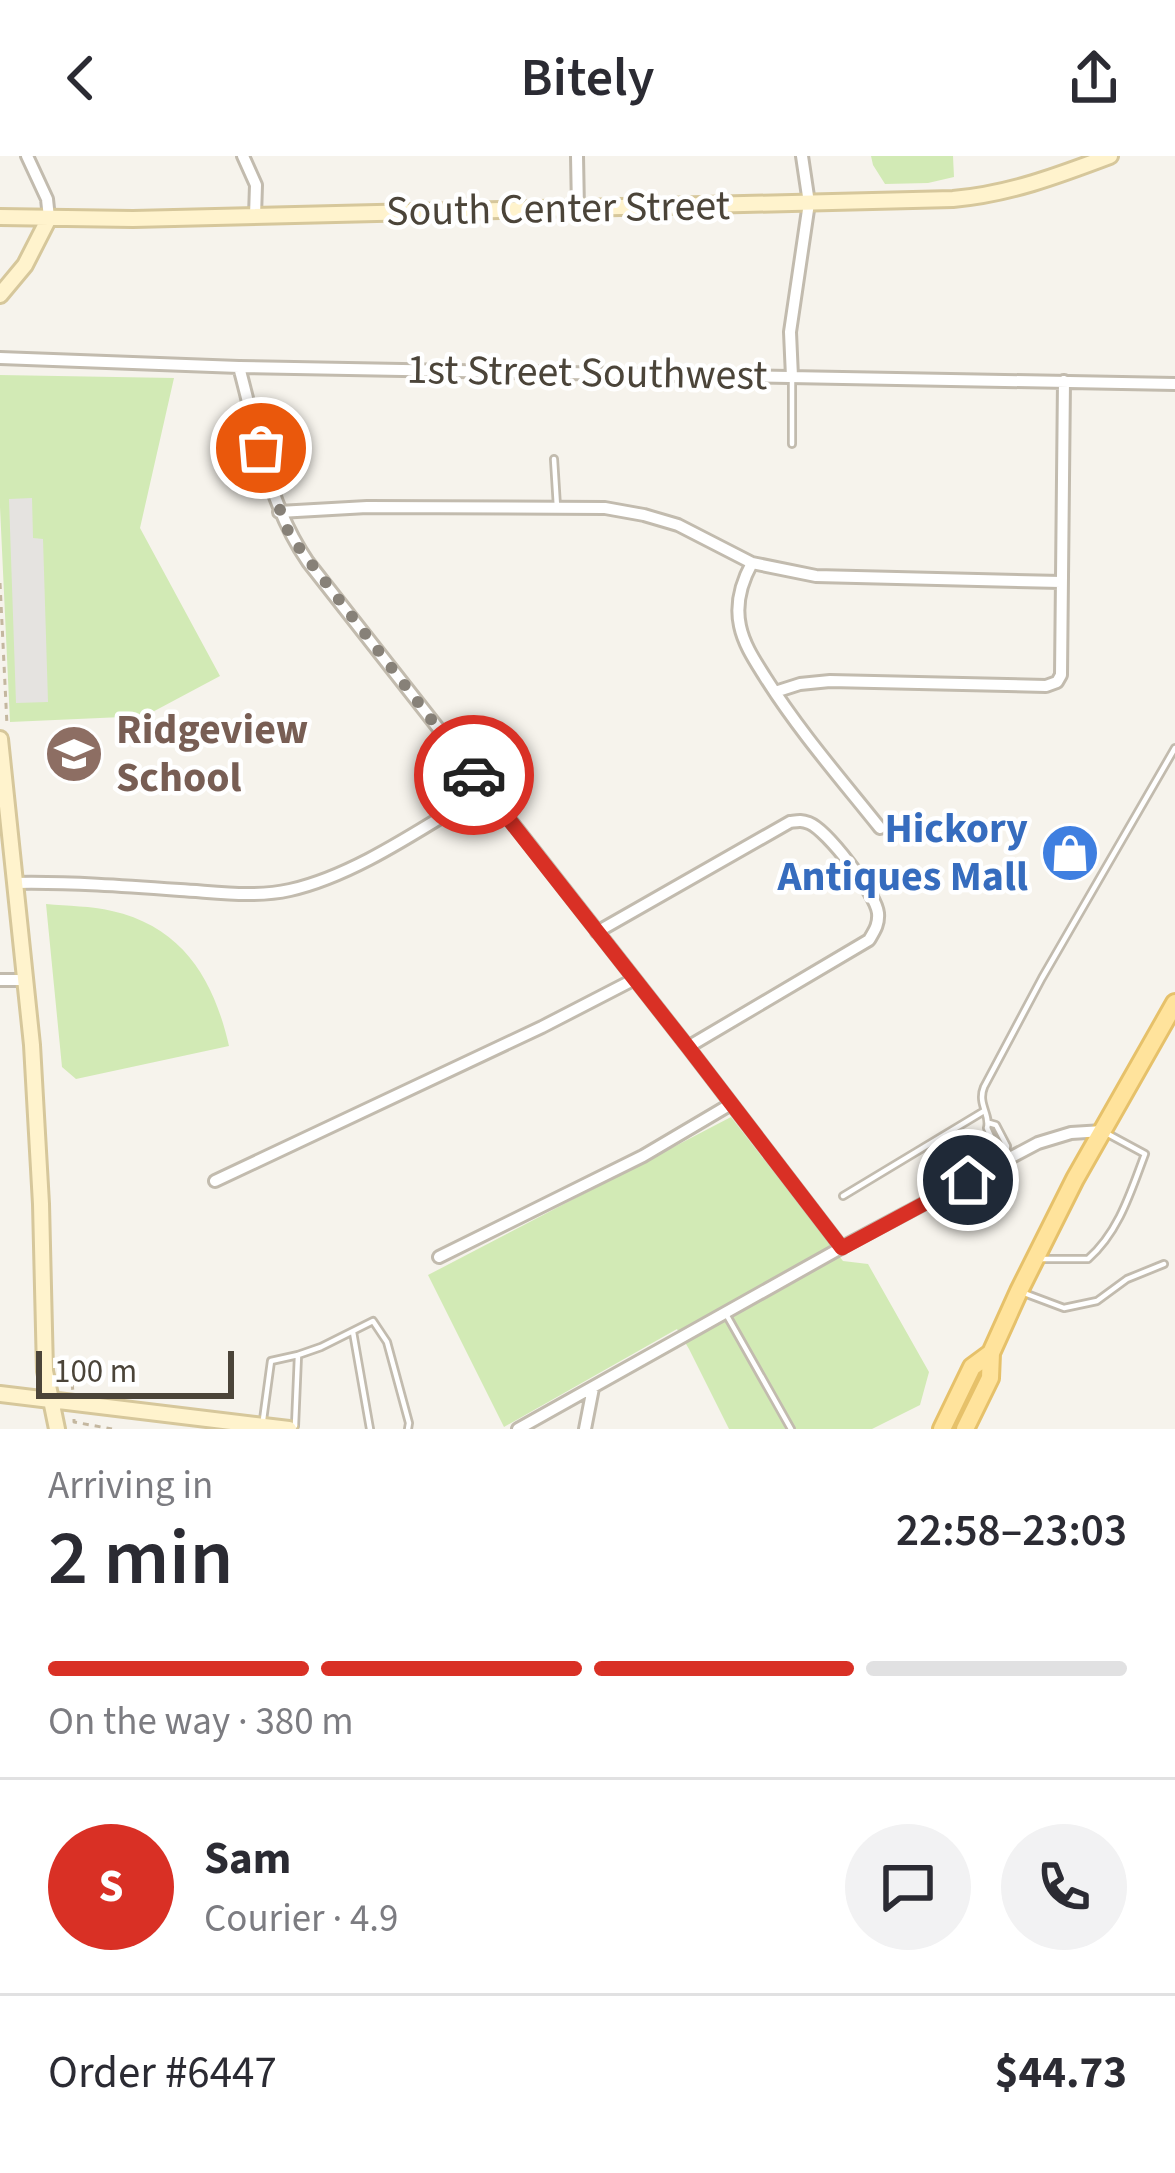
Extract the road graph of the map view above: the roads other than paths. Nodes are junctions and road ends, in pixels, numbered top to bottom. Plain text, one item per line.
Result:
1 (27, 156) edge
2 (243, 156) edge
3 (577, 156) edge
4 (802, 156) edge
5 (1110, 156) edge
6 (809, 203) junction
7 (578, 208) junction
8 (255, 216) junction
9 (0, 217) edge
10 (49, 218) junction
11 (0, 296) edge
12 (0, 358) edge
13 (239, 367) junction
14 (792, 377) junction
15 (1064, 382) junction
16 (1175, 384) edge
17 (792, 444) dead end
18 (554, 459) dead end
19 (557, 507) junction
20 (279, 512) junction
21 (752, 562) junction
22 (1061, 582) junction
23 (775, 692) junction
24 (4, 741) edge
25 (1175, 748) edge
26 (2, 776) edge
27 (486, 790) junction
28 (880, 828) dead end
29 (14, 883) junction
30 (597, 932) junction
31 (0, 980) edge
32 (25, 980) junction
33 (633, 980) junction
34 (1175, 1004) edge
35 (688, 1047) junction
36 (731, 1104) junction
37 (984, 1111) junction
38 (1103, 1131) junction
39 (1006, 1156) junction
40 (215, 1181) dead end
41 (843, 1196) dead end
42 (842, 1248) junction
43 (439, 1257) dead end
44 (1035, 1259) junction
45 (1164, 1264) dead end
46 (1019, 1291) junction
47 (725, 1312) junction
48 (353, 1332) junction
49 (992, 1353) junction
50 (298, 1355) junction
51 (593, 1388) junction
52 (0, 1394) edge
53 (50, 1400) junction
54 (263, 1426) junction
55 (57, 1429) edge
56 (292, 1429) edge
57 (370, 1429) edge
58 (408, 1429) edge
59 (518, 1429) edge
60 (585, 1429) edge
61 (791, 1429) edge
62 (943, 1429) edge
63 (965, 1429) edge

1 - 10 street
2 - 8 street
3 - 7 street
4 - 6 street
5 - 6 street, South Center Street
6 - 7 street, South Center Street
6 - 14 street
7 - 8 street, South Center Street
8 - 10 street, South Center Street
9 - 10 street, South Center Street
10 - 11 street
12 - 13 street, 1st Street Southwest
13 - 14 street, 1st Street Southwest
13 - 20 street
14 - 15 street, 1st Street Southwest
14 - 17 lane
15 - 16 street, 1st Street Southwest
15 - 22 street
18 - 19 lane
19 - 20 street
19 - 21 street
20 - 27 street
21 - 22 street
21 - 23 street
22 - 23 street
23 - 28 street
24 - 26 street
25 - 37 lane
26 - 29 street
27 - 29 street
27 - 30 street
29 - 32 street
30 - 33 street
30 - 35 street
31 - 32 street
32 - 53 street
33 - 35 street
33 - 40 street
34 - 38 main road
35 - 36 street
36 - 42 street
36 - 43 street
37 - 39 lane
37 - 41 lane
38 - 39 street
38 - 44 main road
38 - 44 lane
39 - 42 street
42 - 47 street
44 - 46 main road
45 - 46 lane
46 - 49 main road
47 - 51 street
47 - 61 lane
48 - 50 lane
48 - 57 lane
48 - 58 lane
49 - 62 main road
49 - 63 main road
50 - 54 lane
50 - 56 lane
51 - 59 street
51 - 60 street
52 - 53 street
53 - 54 street
53 - 55 street
54 - 56 street

